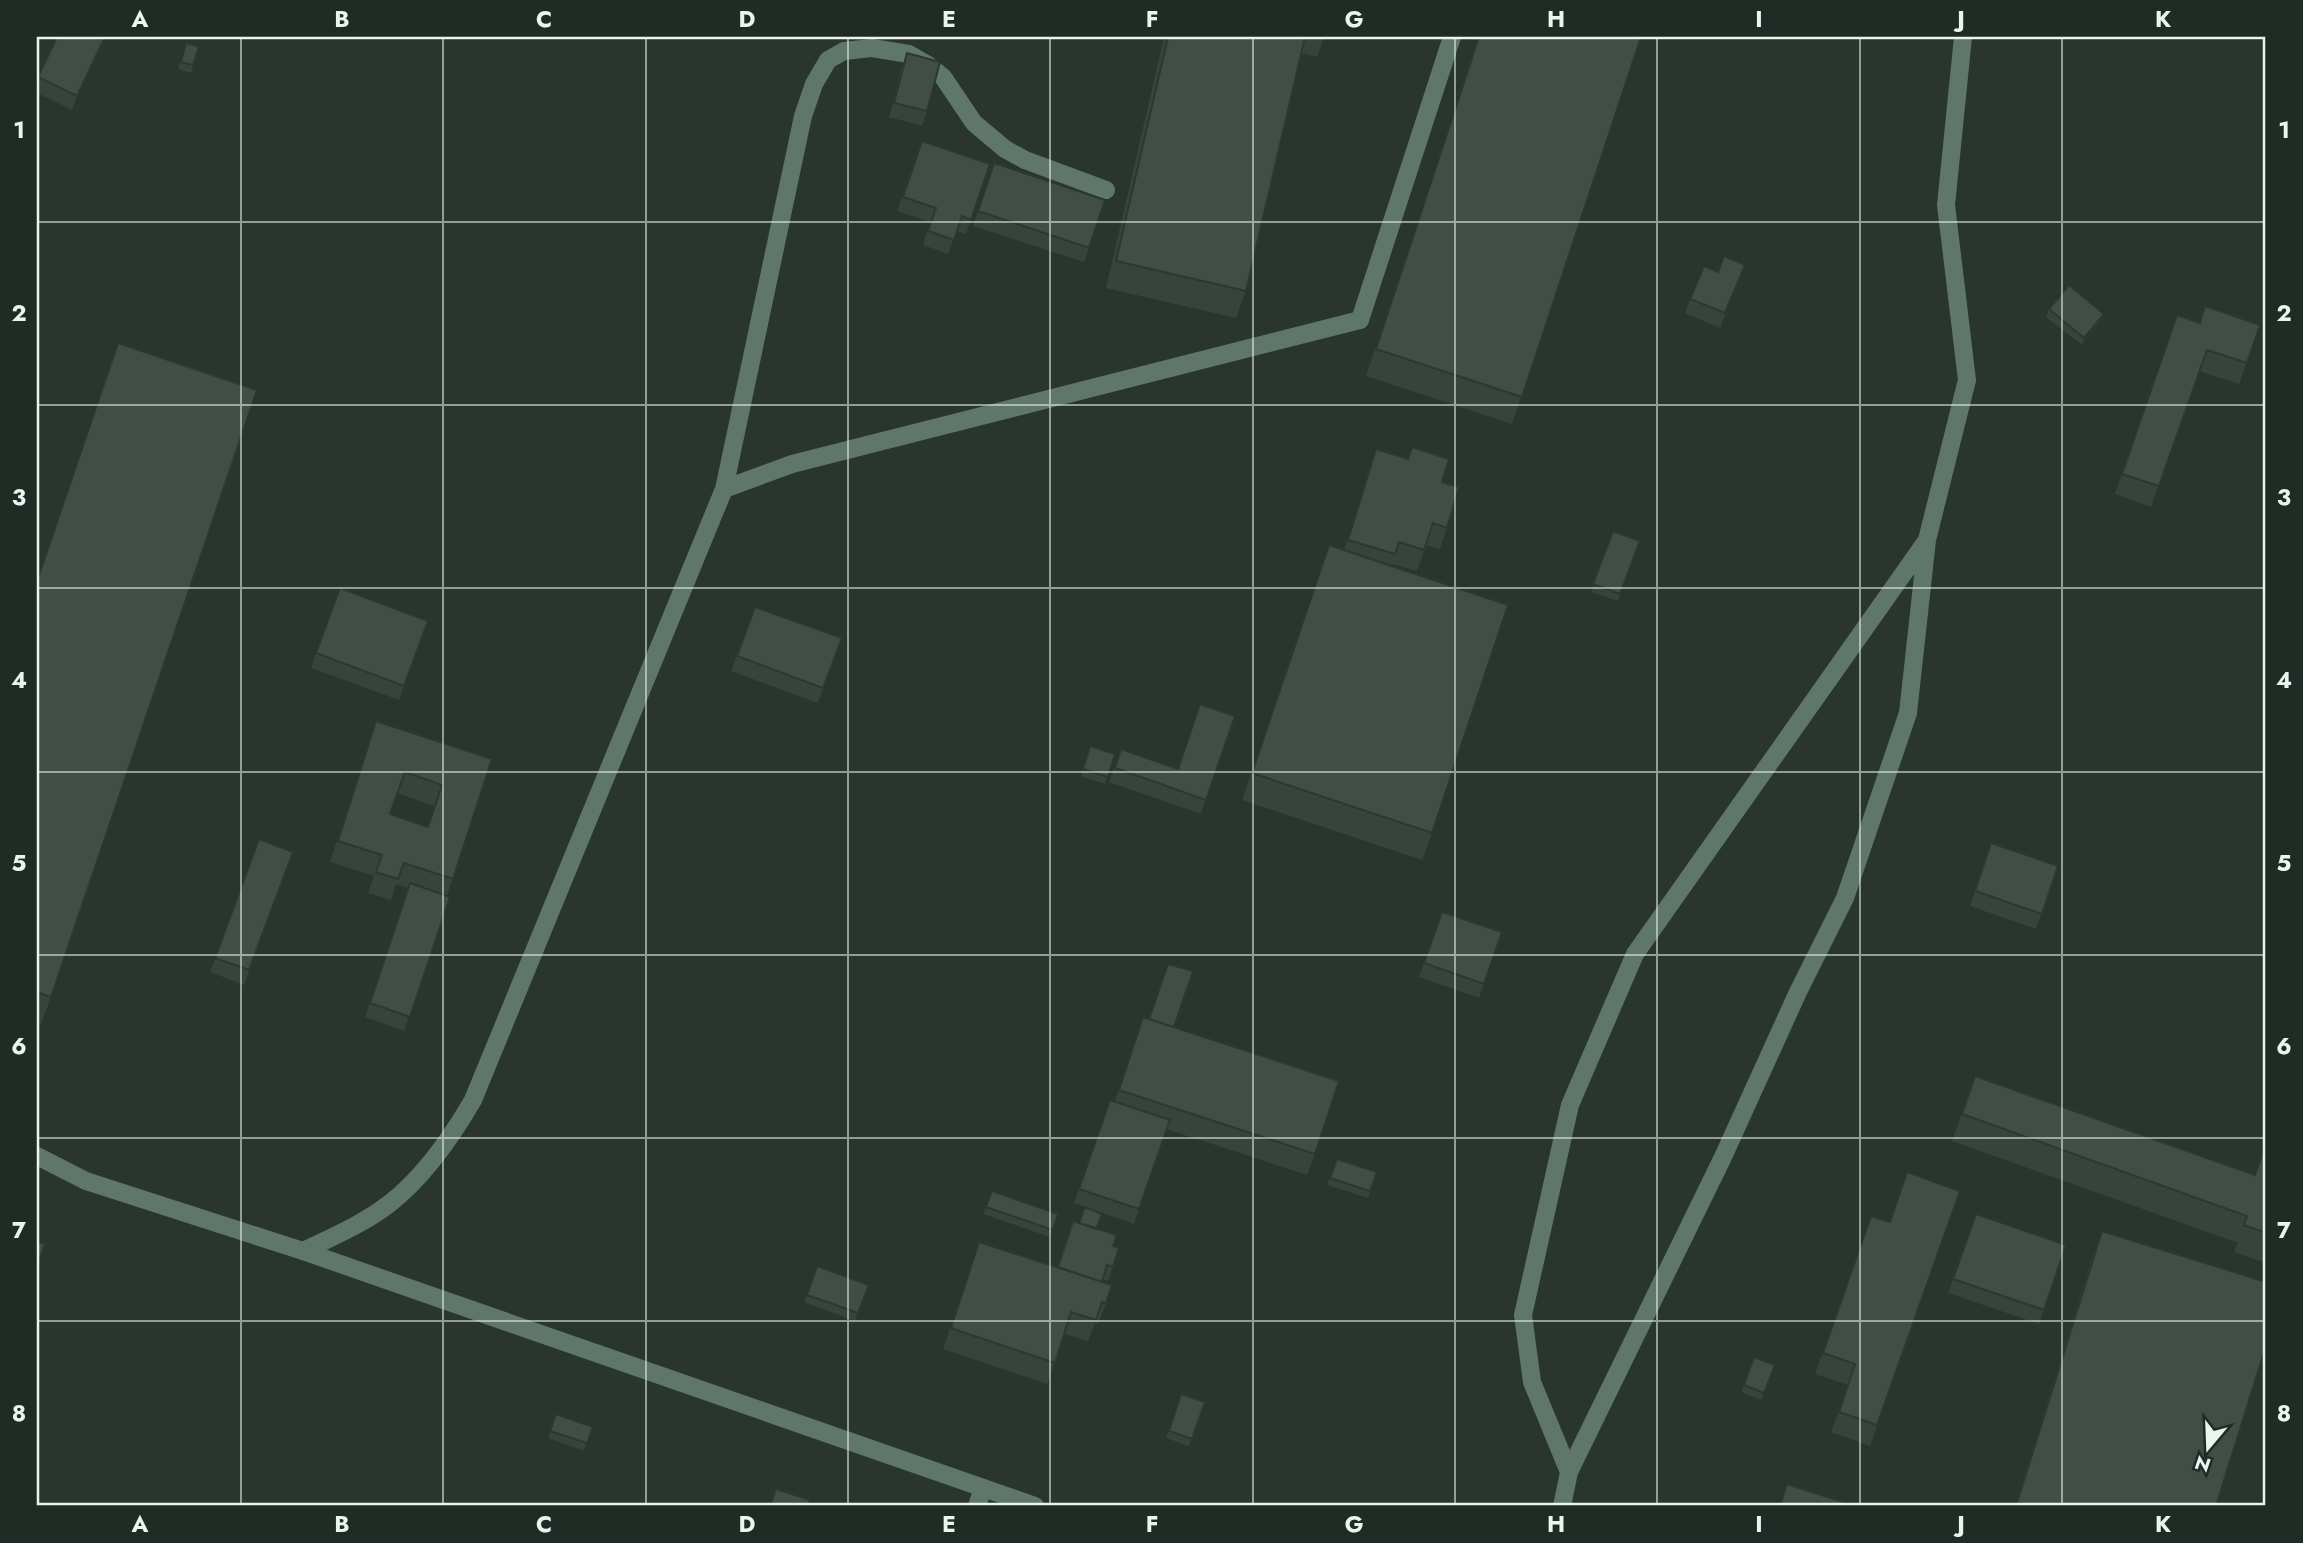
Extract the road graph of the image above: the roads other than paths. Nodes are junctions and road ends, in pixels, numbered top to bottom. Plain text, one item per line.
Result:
1 (1452, 37) edge
2 (1963, 37) edge
3 (1106, 190) dead end
4 (724, 489) junction
5 (1927, 540) junction
6 (37, 1156) edge
7 (303, 1251) junction
8 (1569, 1472) junction
9 (983, 1489) junction
10 (977, 1506) edge
11 (1035, 1506) edge
12 (1562, 1506) edge

1 - 4 street
2 - 5 street
3 - 4 street
4 - 7 street
5 - 8 street
5 - 8 street
6 - 7 street
7 - 9 street
8 - 12 street
9 - 10 street
9 - 11 street

